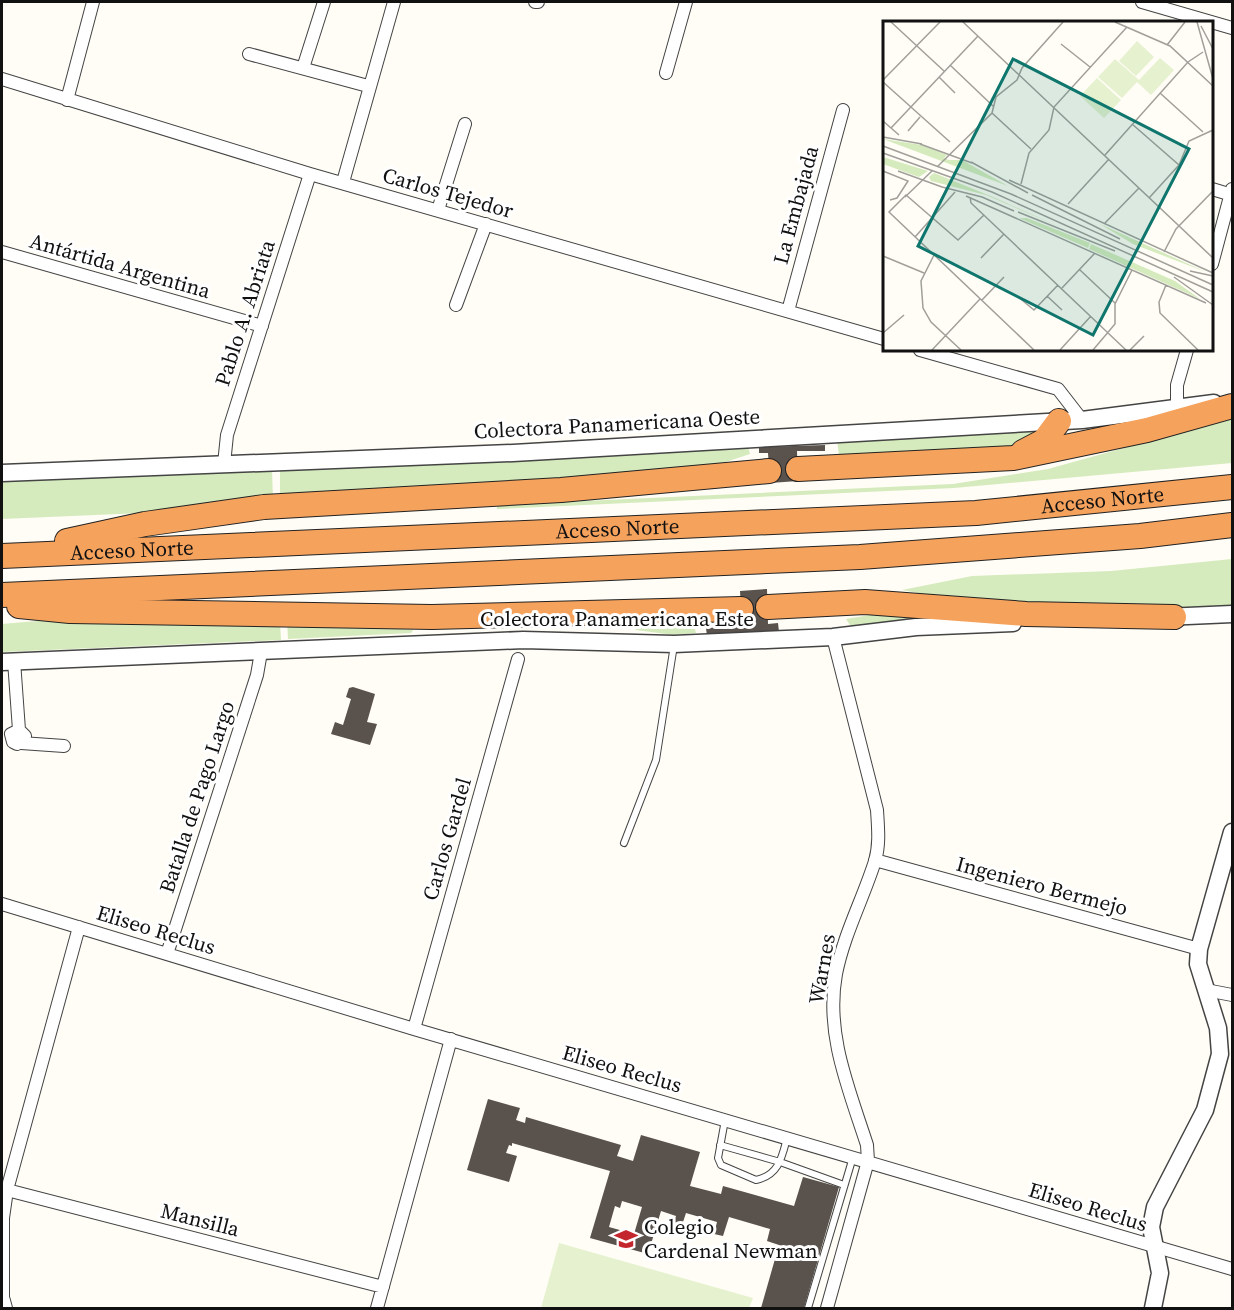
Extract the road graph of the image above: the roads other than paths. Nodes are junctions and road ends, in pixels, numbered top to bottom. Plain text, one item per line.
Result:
1 (93, 2) edge
2 (324, 2) edge
3 (394, 2) edge
4 (686, 2) edge
5 (1142, 2) edge
6 (1208, 21) edge
7 (1213, 22) edge
8 (1233, 28) edge
9 (249, 54) dead end
10 (303, 68) junction
11 (666, 73) dead end
12 (2, 79) edge
13 (368, 86) junction
14 (67, 100) junction
15 (843, 110) dead end
16 (465, 124) dead end
17 (310, 174) junction
18 (343, 182) junction
19 (1213, 189) edge
20 (1232, 193) edge
21 (438, 210) junction
22 (486, 224) junction
23 (2, 252) edge
24 (1213, 260) edge
25 (456, 305) dead end
26 (788, 311) junction
27 (262, 326) junction
28 (883, 338) edge
29 (928, 351) edge
30 (1187, 351) edge
31 (953, 354) edge
32 (1233, 400) edge
33 (1233, 406) edge
34 (1178, 407) junction
35 (1070, 415) junction
36 (1013, 458) junction
37 (224, 464) junction
38 (798, 469) dead end
39 (769, 471) dead end
40 (2, 473) edge
41 (1233, 487) edge
42 (1233, 525) edge
43 (3, 556) edge
44 (2, 595) edge
45 (2, 604) edge
46 (768, 607) dead end
47 (741, 609) dead end
48 (1233, 614) edge
49 (1174, 617) junction
50 (833, 637) junction
51 (674, 644) junction
52 (261, 652) junction
53 (518, 659) dead end
54 (8, 662) edge
55 (12, 742) edge
56 (64, 746) dead end
57 (1233, 832) edge
58 (624, 843) dead end
59 (875, 860) junction
60 (2, 904) edge
61 (79, 927) junction
62 (1198, 949) junction
63 (167, 954) junction
64 (1206, 990) junction
65 (1233, 995) edge
66 (414, 1029) junction
67 (451, 1039) junction
68 (725, 1119) junction
69 (787, 1138) junction
70 (720, 1145) junction
71 (853, 1157) junction
72 (868, 1161) junction
73 (780, 1162) junction
74 (844, 1185) junction
75 (7, 1190) junction
76 (1155, 1247) junction
77 (1233, 1269) edge
78 (383, 1287) junction
79 (6, 1308) edge
80 (377, 1308) edge
81 (808, 1308) edge
82 (827, 1308) edge
83 (1153, 1308) edge

1 - 14 street
2 - 10 street
3 - 13 street
4 - 11 street
5 - 6 street
7 - 8 street
9 - 10 street
10 - 13 street
12 - 14 street, Carlos Tejedor
13 - 18 street
14 - 17 street, Carlos Tejedor
15 - 26 street, La Embajada
16 - 21 street
17 - 18 street, Carlos Tejedor
17 - 27 street, Pablo A. Abriata
18 - 21 street, Carlos Tejedor
19 - 20 street
20 - 24 street
21 - 22 street, Carlos Tejedor
22 - 25 street
22 - 26 street, Carlos Tejedor
23 - 27 street, Antártida Argentina
26 - 28 street, Carlos Tejedor
27 - 37 street, Pablo A. Abriata
29 - 31 street
30 - 34 street
31 - 35 street
32 - 34 street, Colectora Panamericana Oeste
33 - 36 highway
34 - 35 street, Colectora Panamericana Oeste
35 - 36 highway
35 - 37 street, Colectora Panamericana Oeste
36 - 38 highway
37 - 40 street, Colectora Panamericana Oeste
39 - 43 highway
41 - 43 highway, Acceso Norte
42 - 44 highway, Acceso Norte
45 - 47 highway
46 - 49 highway
48 - 49 street, Colectora Panamericana Este
49 - 50 street, Colectora Panamericana Este
50 - 51 street, Colectora Panamericana Este
50 - 59 street, Warnes
51 - 52 street, Colectora Panamericana Este
51 - 58 lane
52 - 54 street, Colectora Panamericana Este
52 - 63 street, Batalla de Pago Largo
53 - 66 street, Carlos Gardel
54 - 55 street
55 - 56 street
57 - 62 street
59 - 62 street, Ingeniero Bermejo
59 - 72 street, Warnes
60 - 61 street, Eliseo Reclus
61 - 63 street, Eliseo Reclus
61 - 75 street
62 - 64 street
63 - 66 street, Eliseo Reclus
64 - 65 street
64 - 76 street
66 - 67 street, Eliseo Reclus
67 - 68 street, Eliseo Reclus
67 - 78 street
68 - 69 street, Eliseo Reclus
68 - 70 lane
69 - 71 street, Eliseo Reclus
69 - 73 lane
70 - 73 lane
70 - 73 lane
71 - 72 street, Eliseo Reclus
71 - 74 lane
72 - 76 street, Eliseo Reclus
72 - 82 street, Warnes
73 - 74 lane
74 - 81 lane
75 - 78 street, Mansilla
75 - 79 street
76 - 77 street, Eliseo Reclus
76 - 83 street
78 - 80 street

